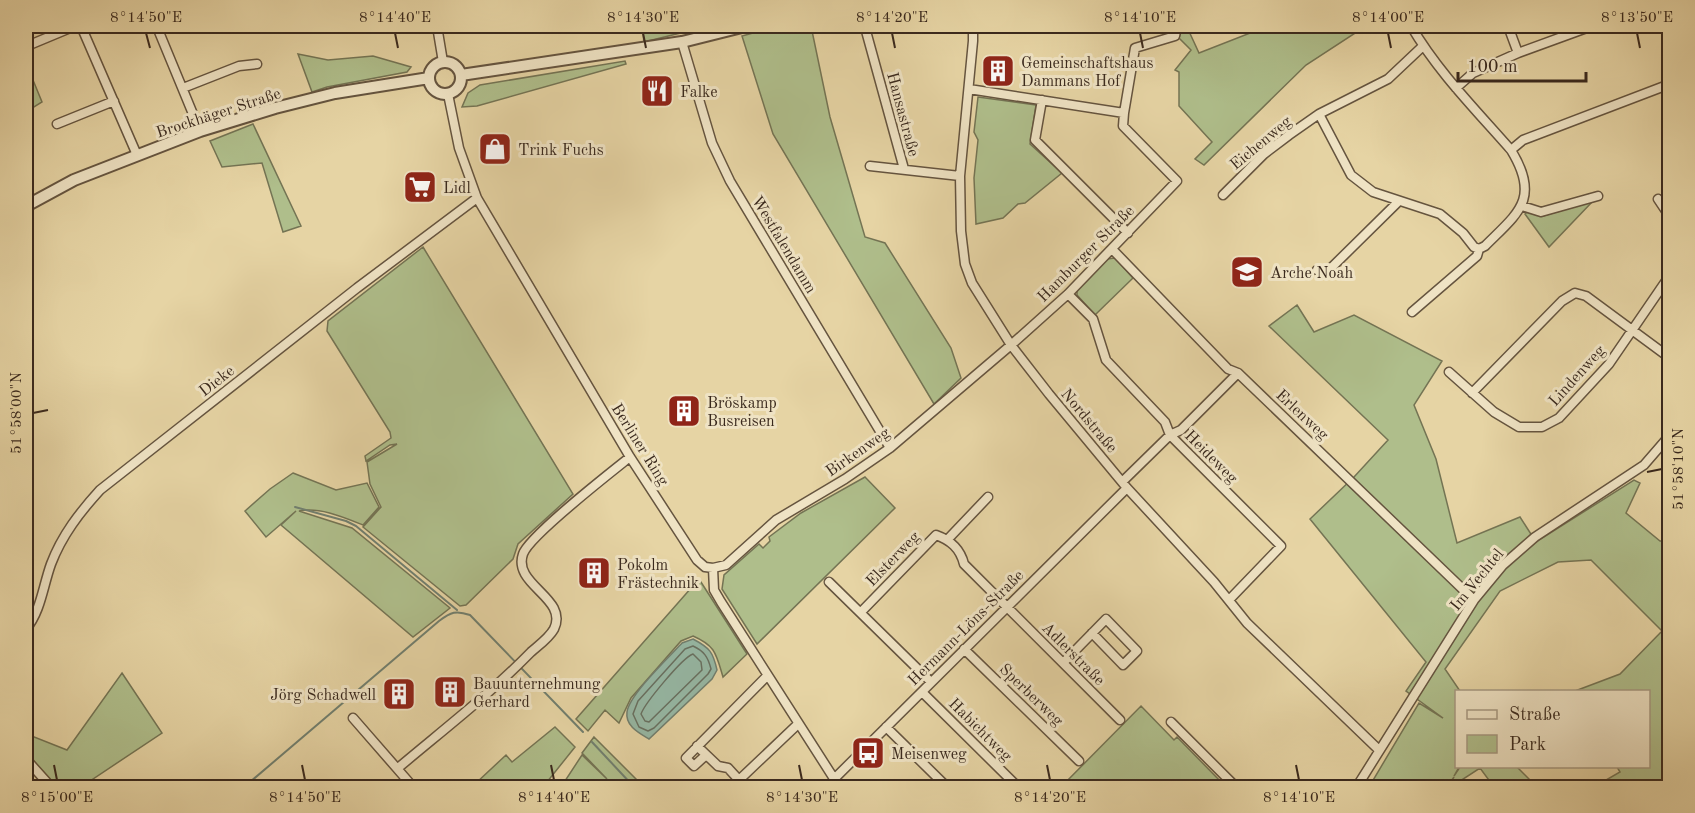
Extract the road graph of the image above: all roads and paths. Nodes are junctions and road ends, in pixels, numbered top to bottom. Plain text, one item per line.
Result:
1 (75, 26) edge
2 (81, 26) edge
3 (161, 26) edge
4 (437, 26) edge
5 (746, 26) edge
6 (973, 26) edge
7 (1177, 26) edge
8 (1411, 26) edge
9 (1508, 26) edge
10 (1591, 26) edge
11 (866, 31) dead end
12 (682, 42) junction
13 (27, 46) edge
14 (1423, 46) junction
15 (1518, 53) junction
16 (443, 62) junction
17 (257, 64) dead end
18 (461, 75) junction
19 (429, 78) junction
20 (1670, 84) edge
21 (183, 88) junction
22 (969, 88) junction
23 (1456, 88) junction
24 (448, 94) junction
25 (1042, 100) junction
26 (114, 101) junction
27 (1124, 113) junction
28 (1319, 114) junction
29 (57, 124) dead end
30 (200, 131) junction
31 (1511, 150) junction
32 (137, 155) junction
33 (870, 166) dead end
34 (904, 170) junction
35 (960, 176) junction
36 (1223, 195) dead end
37 (1598, 196) dead end
38 (477, 198) junction
39 (1658, 199) dead end
40 (1399, 201) junction
41 (26, 206) edge
42 (1522, 206) junction
43 (1670, 218) edge
44 (1128, 233) junction
45 (1112, 249) junction
46 (1479, 249) junction
47 (1317, 270) dead end
48 (1670, 276) edge
49 (1068, 294) junction
50 (1412, 312) dead end
51 (1633, 330) junction
52 (1011, 345) junction
53 (1670, 358) edge
54 (1449, 372) dead end
55 (1238, 373) junction
56 (1472, 393) junction
57 (1170, 435) junction
58 (1670, 435) edge
59 (890, 448) junction
60 (630, 457) junction
61 (1124, 485) junction
62 (988, 497) dead end
63 (948, 539) junction
64 (713, 568) junction
65 (829, 582) dead end
66 (1229, 600) junction
67 (1474, 600) junction
68 (1006, 607) junction
69 (861, 612) junction
70 (26, 629) edge
71 (1092, 633) junction
72 (964, 649) junction
73 (1063, 663) junction
74 (767, 676) junction
75 (931, 682) junction
76 (922, 692) junction
77 (353, 718) dead end
78 (1120, 720) dead end
79 (1171, 722) dead end
80 (798, 724) junction
81 (886, 727) junction
82 (697, 746) junction
83 (1379, 750) junction
84 (706, 755) junction
85 (26, 759) edge
86 (1079, 761) dead end
87 (398, 768) junction
88 (834, 779) junction
89 (52, 788) edge
90 (414, 788) edge
91 (825, 788) edge
92 (840, 788) edge
93 (948, 788) edge
94 (1019, 788) edge
95 (1237, 788) edge
96 (1356, 788) edge

1 - 13 street
2 - 26 street
3 - 21 street
4 - 16 street
5 - 12 street
6 - 22 street, Nordstraße
7 - 27 street
8 - 14 street
9 - 15 street
10 - 15 street
11 - 34 street, Hansastraße
12 - 18 street
12 - 59 street, Westfalendamm
14 - 23 street
14 - 28 street, Eichenweg
15 - 23 street
16 - 18 street
16 - 19 street
17 - 21 street
18 - 24 street
19 - 24 street
19 - 30 street, Brockhäger Straße
20 - 31 street
21 - 30 street
22 - 25 street
22 - 35 street, Nordstraße
23 - 31 street
24 - 38 street, Berliner Ring
25 - 27 street
25 - 44 street
26 - 29 street
26 - 32 street
27 - 44 street, Hamburger Straße
28 - 36 street, Eichenweg
28 - 40 street
30 - 32 street, Brockhäger Straße
31 - 42 street
32 - 41 street, Brockhäger Straße
33 - 34 street, Hansastraße
34 - 35 street, Hansastraße
35 - 52 street, Nordstraße
37 - 42 street
38 - 60 street, Berliner Ring
38 - 70 street, Dieke
39 - 43 street
40 - 46 street
40 - 47 street
42 - 46 street
44 - 45 street, Hamburger Straße
45 - 49 street, Hamburger Straße
45 - 55 street, Erlenweg
46 - 50 street
48 - 51 street, Lindenweg
49 - 52 street, Hamburger Straße
49 - 57 street, Heideweg
51 - 53 street
51 - 56 street
51 - 56 street, Lindenweg
52 - 59 street, Birkenweg
52 - 61 street, Nordstraße
54 - 56 street, Lindenweg
55 - 57 street, Hermann-Löns-Straße
55 - 67 street, Erlenweg
57 - 61 street, Hermann-Löns-Straße
57 - 66 street, Heideweg
58 - 67 street, Im Vechtel
59 - 64 street, Birkenweg
60 - 64 street, Berliner Ring
60 - 87 street
61 - 66 street, Nordstraße
61 - 68 street, Hermann-Löns-Straße
62 - 63 street, Elsterweg
63 - 68 street, Elsterweg
63 - 69 street, Elsterweg
64 - 74 street
65 - 69 street
66 - 83 street, Nordstraße
67 - 83 street, Im Vechtel
68 - 72 street, Hermann-Löns-Straße
68 - 73 street, Adlerstraße
69 - 75 street
71 - 71 street
71 - 73 street
72 - 75 street, Hermann-Löns-Straße
72 - 86 street, Sperberweg
73 - 78 street, Adlerstraße
74 - 80 street
74 - 82 street
75 - 76 street, Hermann-Löns-Straße
76 - 81 street, Hermann-Löns-Straße
76 - 94 street, Habichtweg
77 - 87 street
79 - 95 street
80 - 84 street
80 - 88 street
81 - 88 street, Hermann-Löns-Straße
81 - 93 street
82 - 84 street
82 - 84 street
83 - 96 street, Im Vechtel
85 - 89 street
87 - 90 street
88 - 91 street, Hermann-Löns-Straße
88 - 92 street

